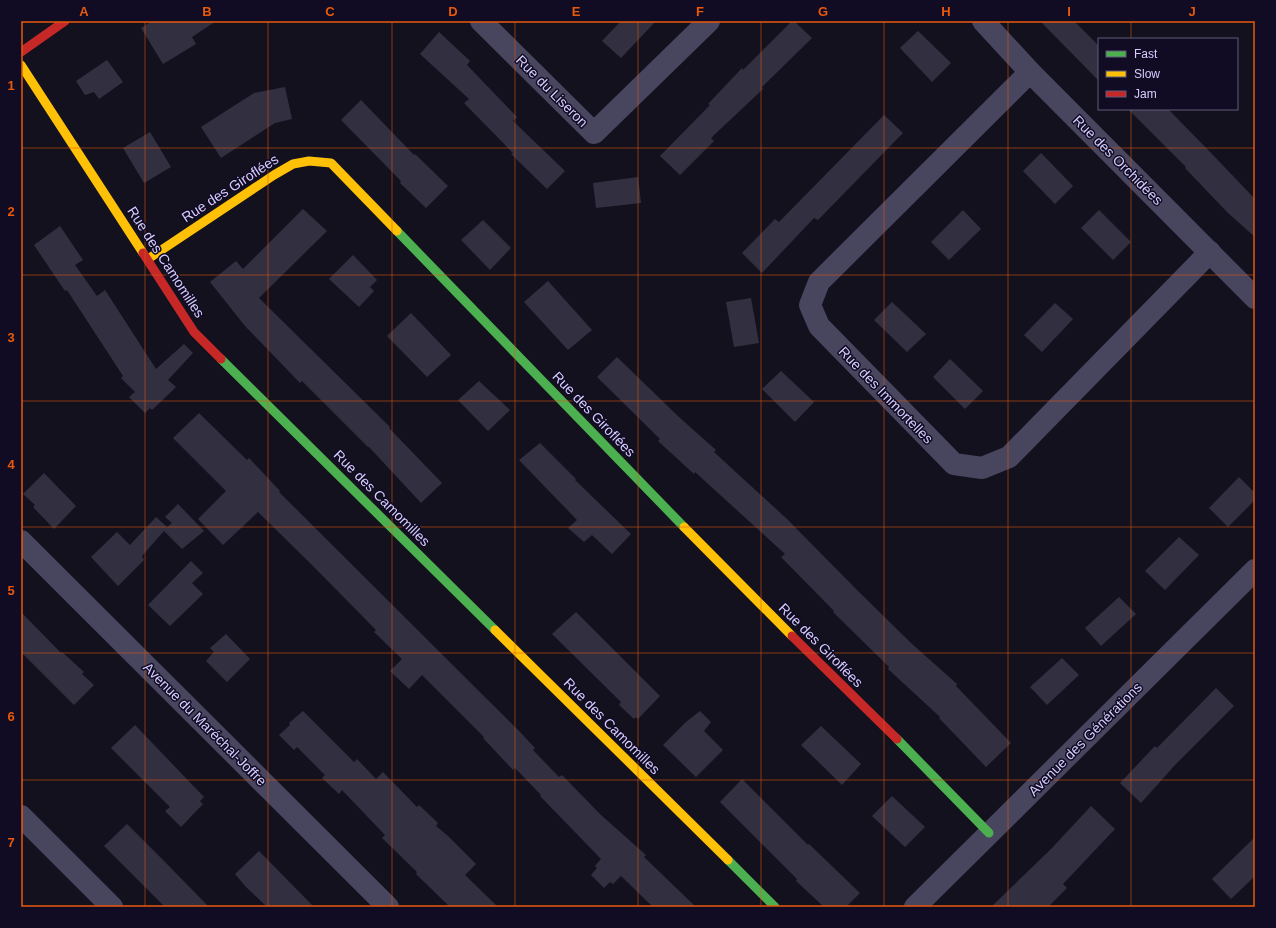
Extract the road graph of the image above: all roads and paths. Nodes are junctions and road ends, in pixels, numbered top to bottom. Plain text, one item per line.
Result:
1 (66, 21) edge
2 (481, 21) edge
3 (709, 21) edge
4 (983, 21) edge
5 (21, 52) edge
6 (21, 65) edge
7 (1030, 72) junction
8 (1210, 252) junction
9 (148, 259) junction
10 (1255, 298) edge
11 (21, 541) edge
12 (1255, 570) edge
13 (23, 822) edge
14 (989, 833) junction
15 (112, 907) edge
16 (388, 907) edge
17 (775, 907) edge
18 (915, 907) edge

1 - 5 street
2 - 3 street, Rue du Liseron
4 - 7 street, Rue des Orchidées
6 - 9 street, Rue des Camomilles
7 - 8 street, Rue des Orchidées
7 - 8 street, Rue des Immortelles
8 - 10 street, Rue des Orchidées
9 - 14 street, Rue des Giroflées
9 - 17 street, Rue des Camomilles
11 - 16 street, Avenue du Maréchal-Joffre
12 - 14 street, Avenue des Générations
13 - 15 street
14 - 18 street, Avenue des Générations

